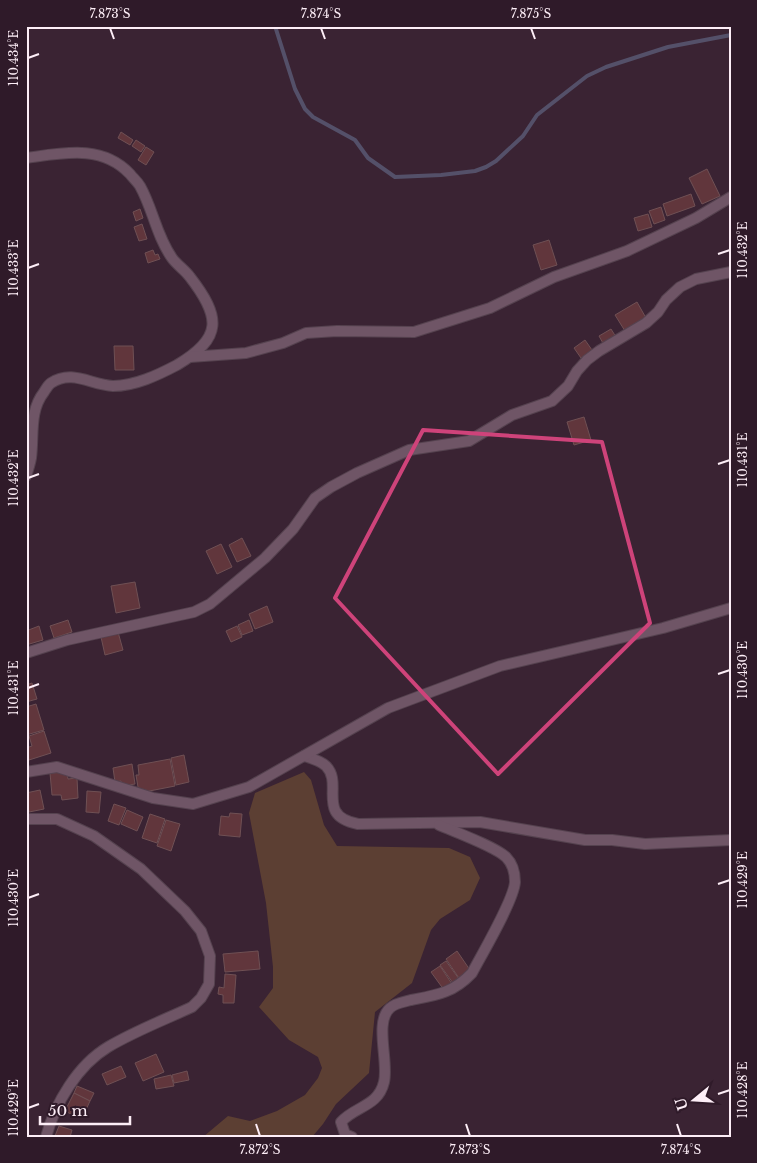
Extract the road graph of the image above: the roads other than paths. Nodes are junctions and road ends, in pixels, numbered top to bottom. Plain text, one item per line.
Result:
1 (26, 158) edge
2 (731, 197) edge
3 (731, 272) edge
4 (190, 357) junction
5 (26, 476) edge
6 (731, 608) edge
7 (26, 653) edge
8 (304, 756) junction
9 (26, 772) edge
10 (26, 819) edge
11 (435, 823) junction
12 (731, 840) edge
13 (46, 1137) edge
14 (352, 1137) edge

1 - 4 street
2 - 4 street
3 - 7 street
4 - 5 street
6 - 8 street
8 - 9 street
8 - 11 street
10 - 13 street
11 - 12 street
11 - 14 street

